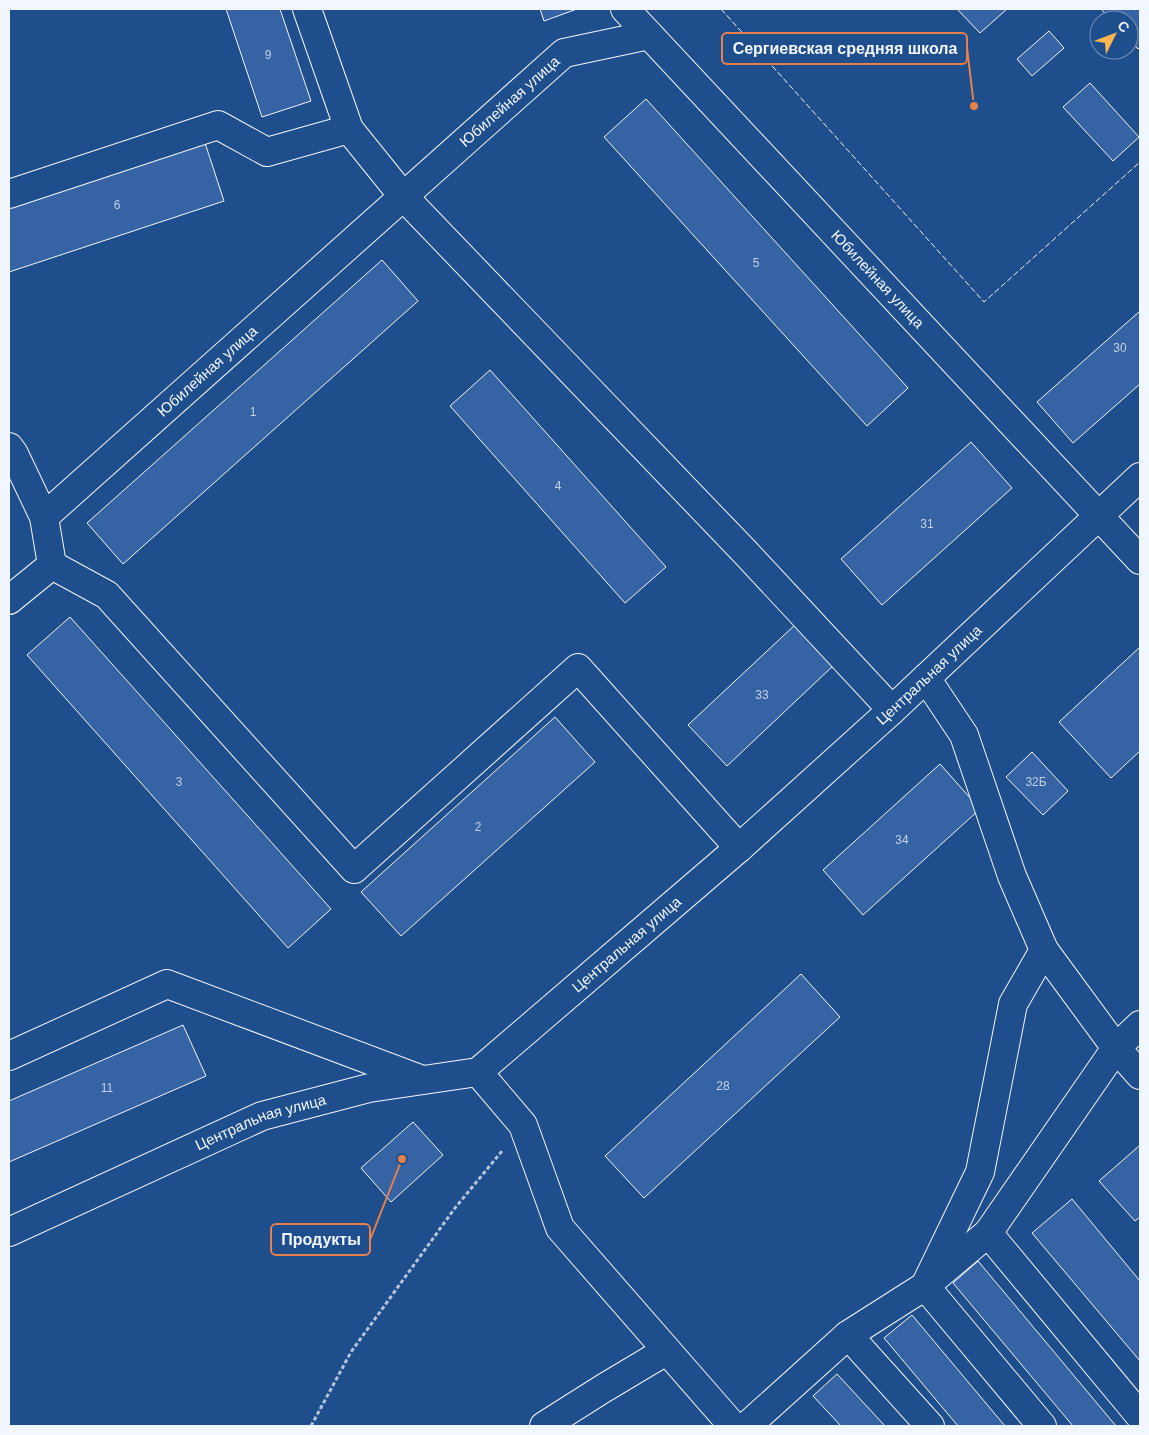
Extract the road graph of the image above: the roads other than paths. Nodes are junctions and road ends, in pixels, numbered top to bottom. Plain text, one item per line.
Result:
1 (307, 9) edge
2 (625, 9) edge
3 (649, 34) junction
4 (349, 129) junction
5 (9, 194) edge
6 (403, 196) junction
7 (9, 447) edge
8 (1140, 477) edge
9 (1099, 515) junction
10 (44, 517) junction
11 (1140, 560) edge
12 (52, 565) junction
13 (9, 600) edge
14 (926, 678) junction
15 (892, 710) junction
16 (738, 848) junction
17 (1044, 950) junction
18 (1140, 1025) edge
19 (1116, 1048) junction
20 (9, 1056) edge
21 (478, 1072) junction
22 (1140, 1075) edge
23 (423, 1080) junction
24 (9, 1232) edge
25 (988, 1233) junction
26 (925, 1286) junction
27 (848, 1335) junction
28 (666, 1351) junction
29 (1140, 1416) edge
30 (544, 1426) edge
31 (733, 1426) edge
32 (747, 1426) edge
33 (930, 1426) edge
34 (1042, 1426) edge

1 - 4 street
2 - 3 street
3 - 6 street, Юбилейная улица
3 - 9 street, Юбилейная улица
4 - 5 street
4 - 6 street
6 - 10 street, Юбилейная улица
6 - 15 street
7 - 10 street
8 - 9 street, Центральная улица
9 - 11 street, Юбилейная улица
9 - 14 street, Центральная улица
10 - 12 street
12 - 13 street
12 - 16 street
14 - 15 street, Центральная улица
14 - 17 street
15 - 16 street, Центральная улица
16 - 21 street, Центральная улица
17 - 19 street
17 - 26 street
18 - 19 street
19 - 22 street
19 - 25 street
20 - 23 street
21 - 23 street, Центральная улица
21 - 28 street
23 - 24 street, Центральная улица
25 - 26 street
25 - 29 street
26 - 27 street
26 - 34 street
27 - 32 street
27 - 33 street
28 - 30 street
28 - 31 street

